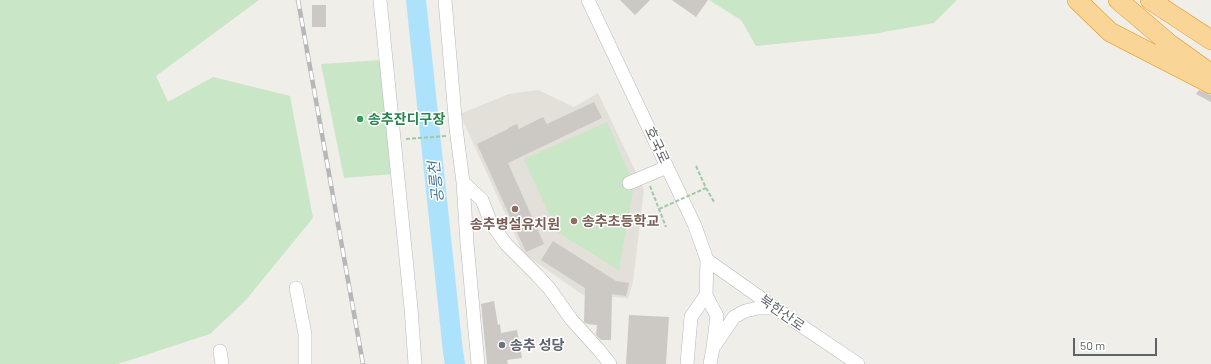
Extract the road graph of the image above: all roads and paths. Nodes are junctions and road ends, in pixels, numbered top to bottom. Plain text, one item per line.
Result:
1 (380, 0) edge
2 (445, 0) edge
3 (588, 0) edge
4 (1077, 0) edge
5 (1118, 0) edge
6 (1150, 0) edge
7 (1211, 40) edge
8 (1211, 73) edge
9 (1211, 84) edge
10 (451, 136) dead end
11 (405, 139) dead end
12 (696, 166) dead end
13 (668, 167) junction
14 (463, 182) junction
15 (629, 183) dead end
16 (649, 183) dead end
17 (706, 188) junction
18 (714, 202) dead end
19 (659, 209) junction
20 (666, 226) dead end
21 (707, 260) junction
22 (296, 288) dead end
23 (706, 294) junction
24 (775, 308) junction
25 (713, 348) junction
26 (305, 364) edge
27 (415, 364) edge
28 (478, 364) edge
29 (610, 364) edge
30 (686, 364) edge
31 (710, 364) edge
32 (858, 364) edge

1 - 27 street
2 - 14 street
3 - 13 street, 호국로
4 - 9 highway
5 - 8 highway
6 - 7 highway
10 - 11 path
12 - 17 path
13 - 15 street
13 - 21 street, 호국로
14 - 28 street
14 - 29 street
16 - 19 path
17 - 18 path
17 - 19 path, bridge
19 - 20 path
21 - 23 street, 호국로
21 - 24 street, 북한산로
22 - 26 street
23 - 25 street, 호국로
23 - 30 street
24 - 25 street
24 - 32 street, 북한산로
25 - 31 street, 호국로

